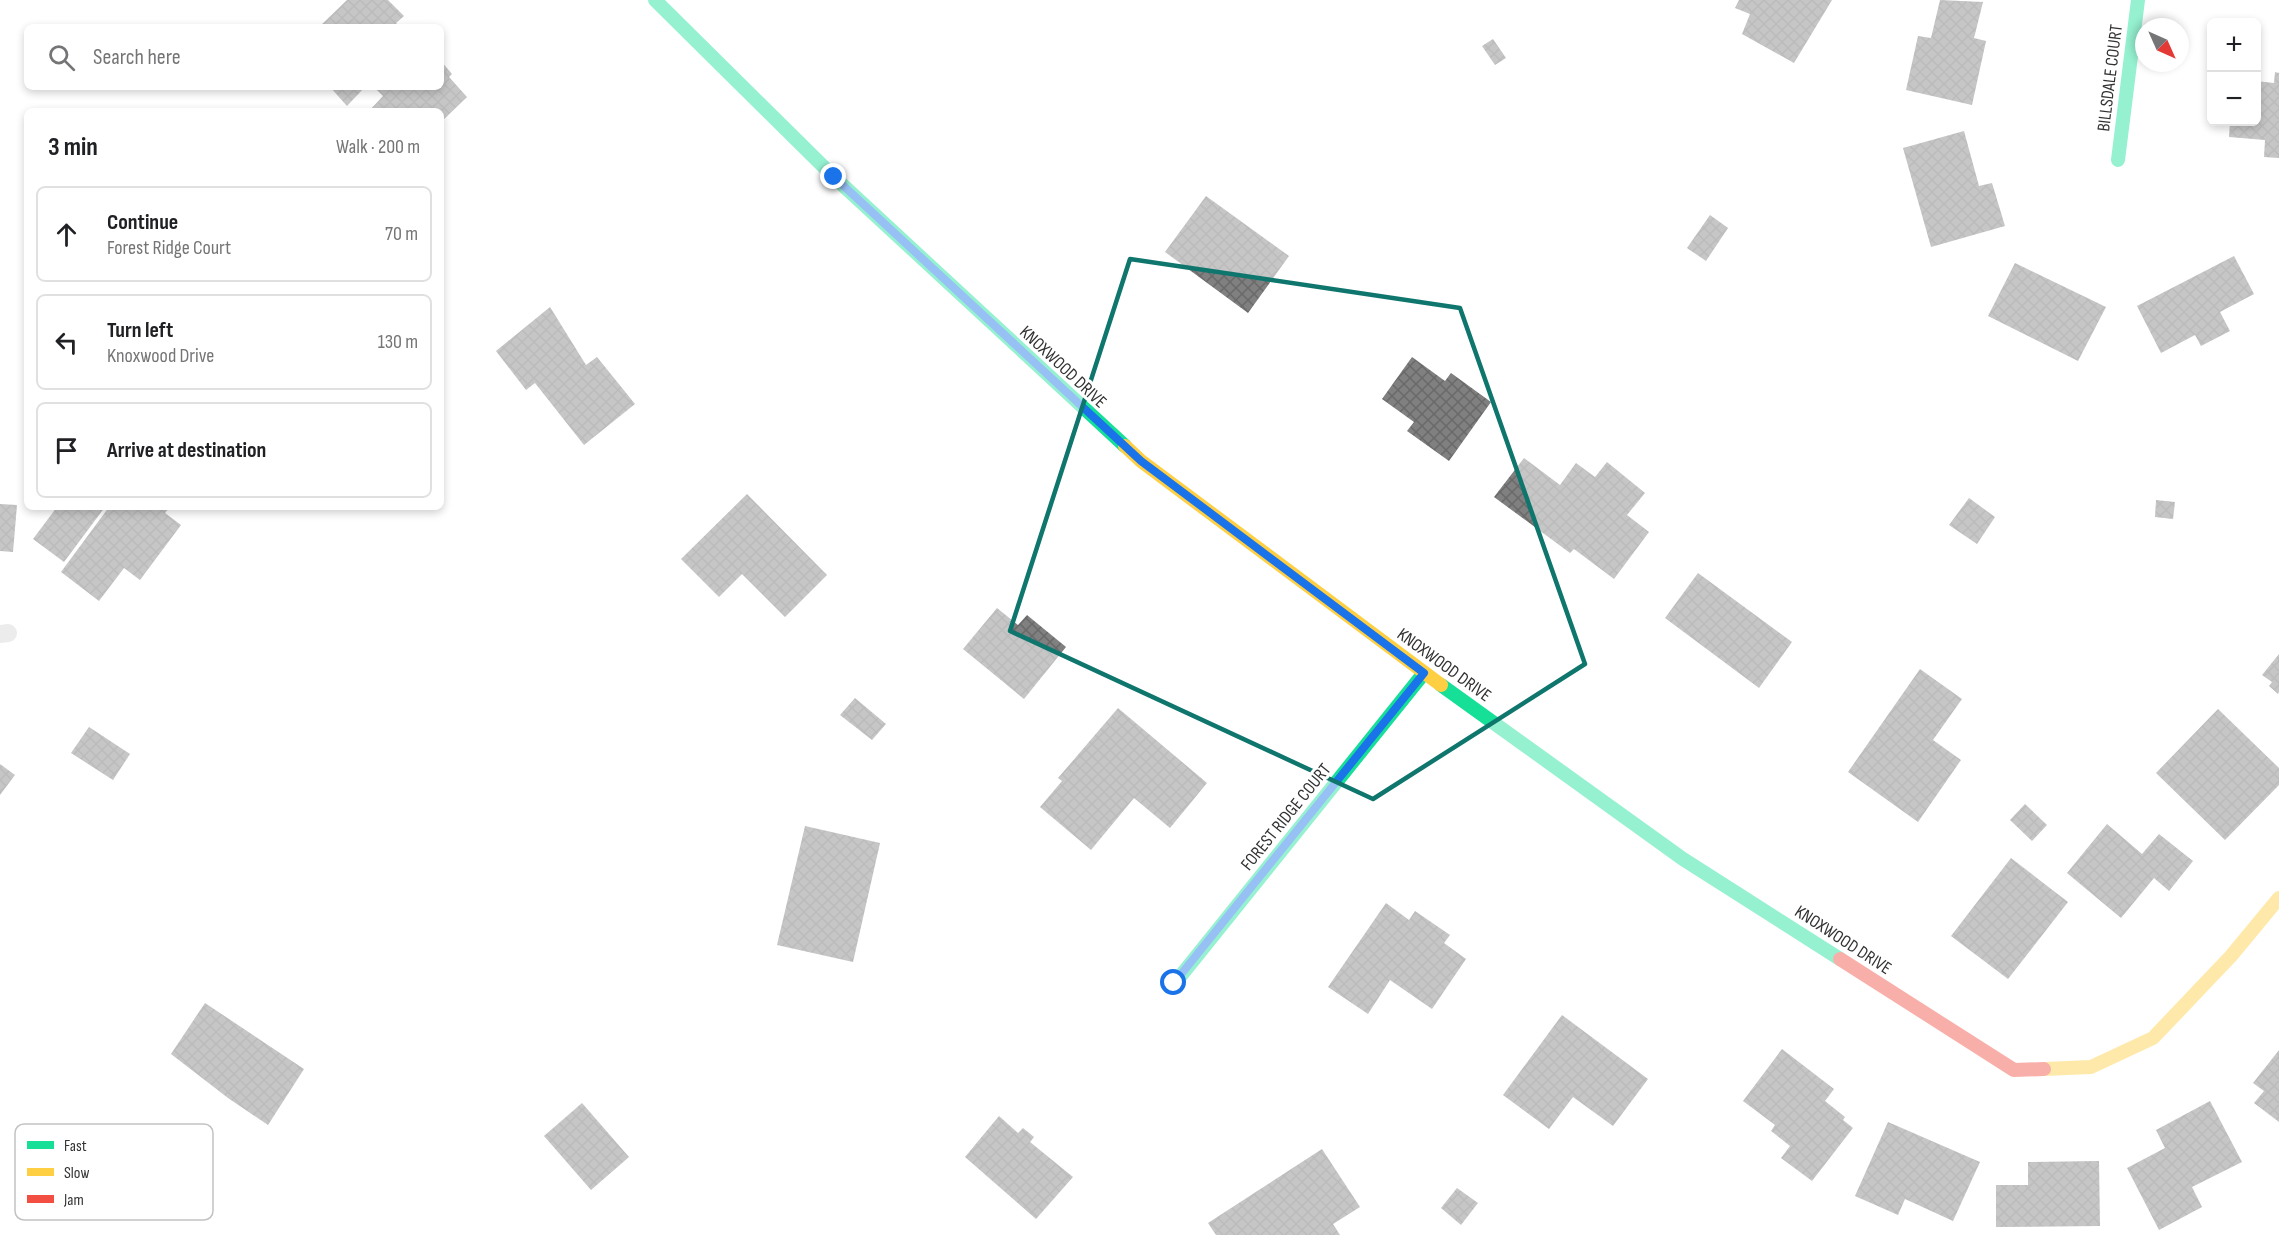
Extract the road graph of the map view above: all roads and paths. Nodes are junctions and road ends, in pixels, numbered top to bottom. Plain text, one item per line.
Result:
1 (655, 0) edge
2 (2138, 0) edge
3 (2118, 160) dead end
4 (1424, 673) junction
5 (2279, 898) edge
6 (1174, 983) dead end

1 - 4 street, KNOXWOOD DRIVE
2 - 3 street, BILLSDALE COURT
4 - 5 street, KNOXWOOD DRIVE
4 - 6 street, FOREST RIDGE COURT

